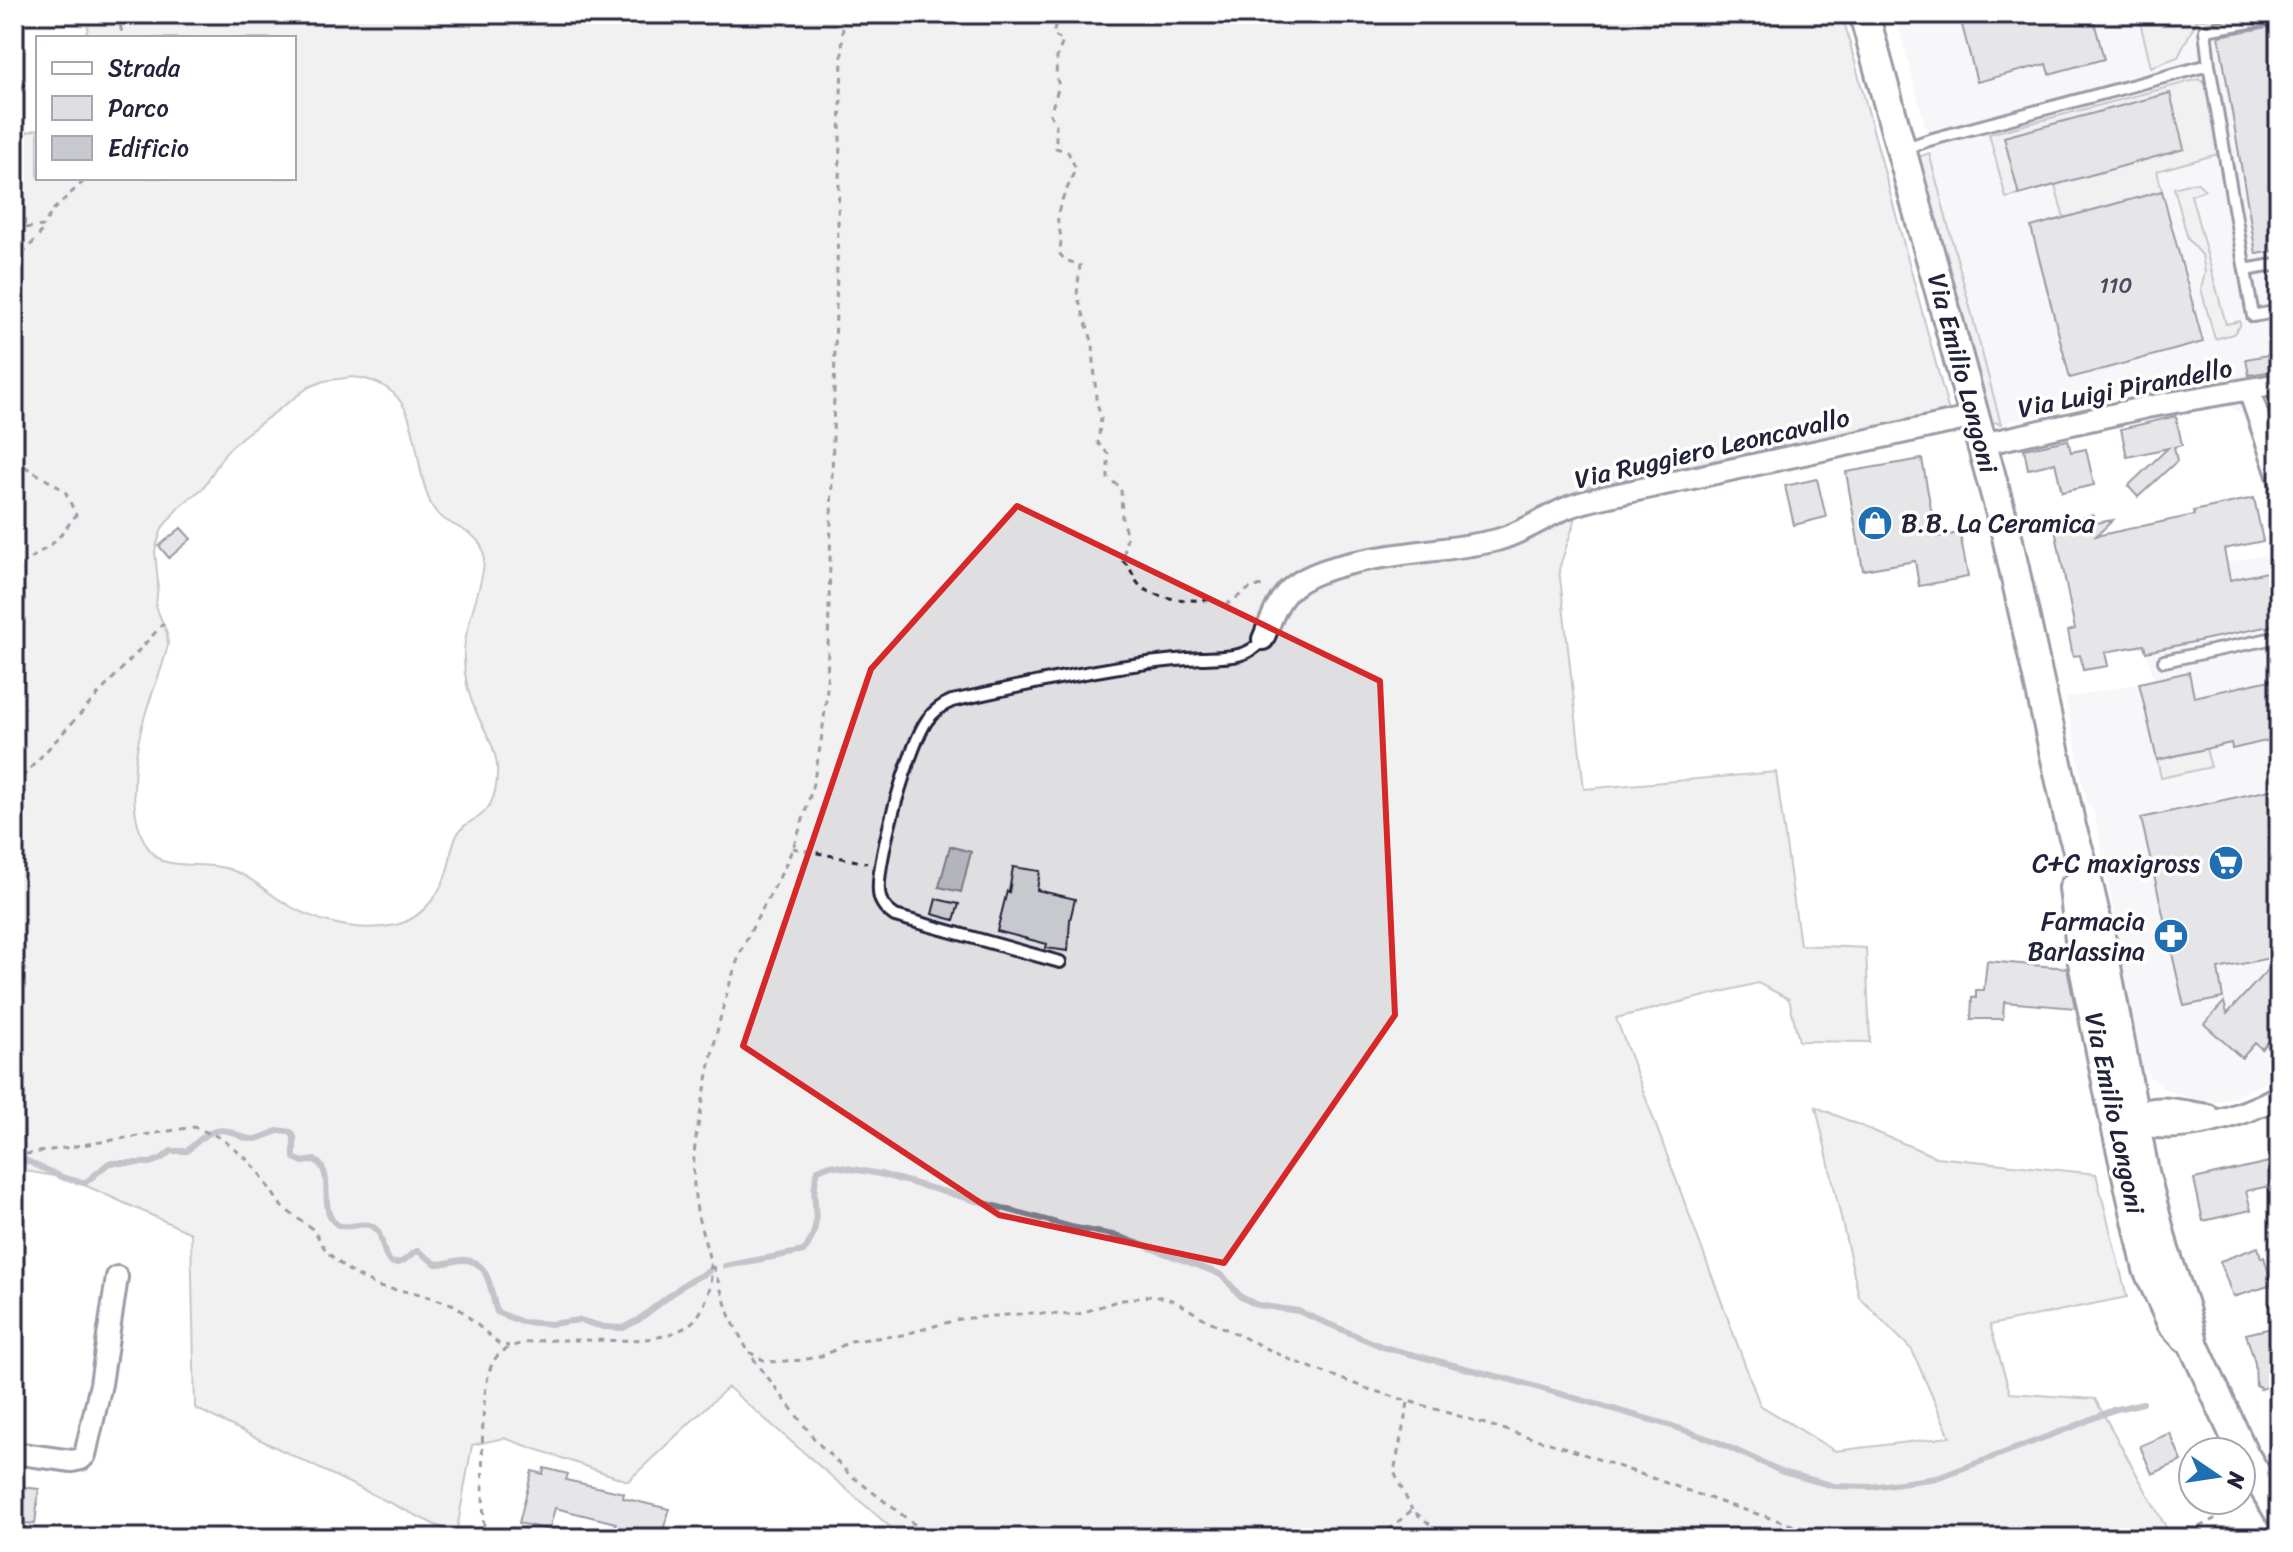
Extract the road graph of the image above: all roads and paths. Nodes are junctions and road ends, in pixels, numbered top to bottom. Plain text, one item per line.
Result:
1 (118, 14) edge
2 (843, 14) edge
3 (1058, 14) edge
4 (1864, 14) edge
5 (2279, 17) edge
6 (123, 36) edge
7 (2209, 65) junction
8 (1902, 150) junction
9 (85, 180) edge
10 (43, 226) junction
11 (14, 229) edge
12 (14, 263) edge
13 (2279, 264) edge
14 (2245, 270) junction
15 (2279, 311) edge
16 (2279, 384) edge
17 (2249, 390) junction
18 (1975, 417) junction
19 (1983, 444) junction
20 (14, 460) edge
21 (2279, 478) edge
22 (14, 570) edge
23 (1290, 589) junction
24 (164, 623) dead end
25 (2279, 637) edge
26 (1263, 639) joint
27 (2164, 661) dead end
28 (14, 786) edge
29 (2071, 827) junction
30 (793, 848) junction
31 (881, 866) junction
32 (2082, 957) junction
33 (1060, 962) dead end
34 (2124, 1065) junction
35 (2279, 1096) edge
36 (2175, 1118) junction
37 (2134, 1120) junction
38 (14, 1156) edge
39 (2144, 1172) junction
40 (709, 1254) junction
41 (2148, 1269) junction
42 (117, 1277) dead end
43 (509, 1346) junction
44 (2194, 1346) junction
45 (749, 1352) junction
46 (1408, 1402) junction
47 (14, 1453) edge
48 (1412, 1510) junction
49 (2279, 1512) edge
50 (2219, 1516) edge
51 (484, 1538) edge
52 (932, 1538) edge
53 (1379, 1538) edge
54 (1447, 1538) edge
55 (1833, 1538) edge
56 (2178, 1538) edge

1 - 6 path
2 - 30 path
3 - 23 path
4 - 8 street, Via Emilio Longoni
5 - 7 lane
7 - 8 lane
7 - 14 lane
8 - 18 street, Via Emilio Longoni
9 - 10 path
10 - 11 path
10 - 12 path
13 - 14 lane
14 - 15 lane
16 - 17 street, Via Luigi Pirandello
17 - 19 street, Via Luigi Pirandello
17 - 21 street
18 - 19 street, Via Emilio Longoni
18 - 23 street, Via Ruggiero Leoncavallo
19 - 29 street, Via Emilio Longoni
20 - 22 path
23 - 26 street
24 - 28 path
25 - 27 lane
26 - 31 lane
29 - 32 street, Via Emilio Longoni
29 - 34 street, Via Emilio Longoni
30 - 31 path
30 - 40 path
31 - 33 lane
32 - 37 street, Via Emilio Longoni
32 - 41 street, Via Emilio Longoni
34 - 36 street
34 - 37 street, Via Emilio Longoni
35 - 36 street
36 - 37 street
36 - 39 street
37 - 39 street, Via Emilio Longoni
37 - 41 street, Via Emilio Longoni
38 - 43 path
39 - 44 street, Via Emilio Longoni
40 - 43 path
40 - 45 path
41 - 44 street, Via Emilio Longoni
42 - 47 street
43 - 51 path
44 - 49 street, Via Emilio Longoni
45 - 46 path
45 - 52 path
46 - 48 path
46 - 55 path
48 - 53 path
48 - 54 path
50 - 56 path

